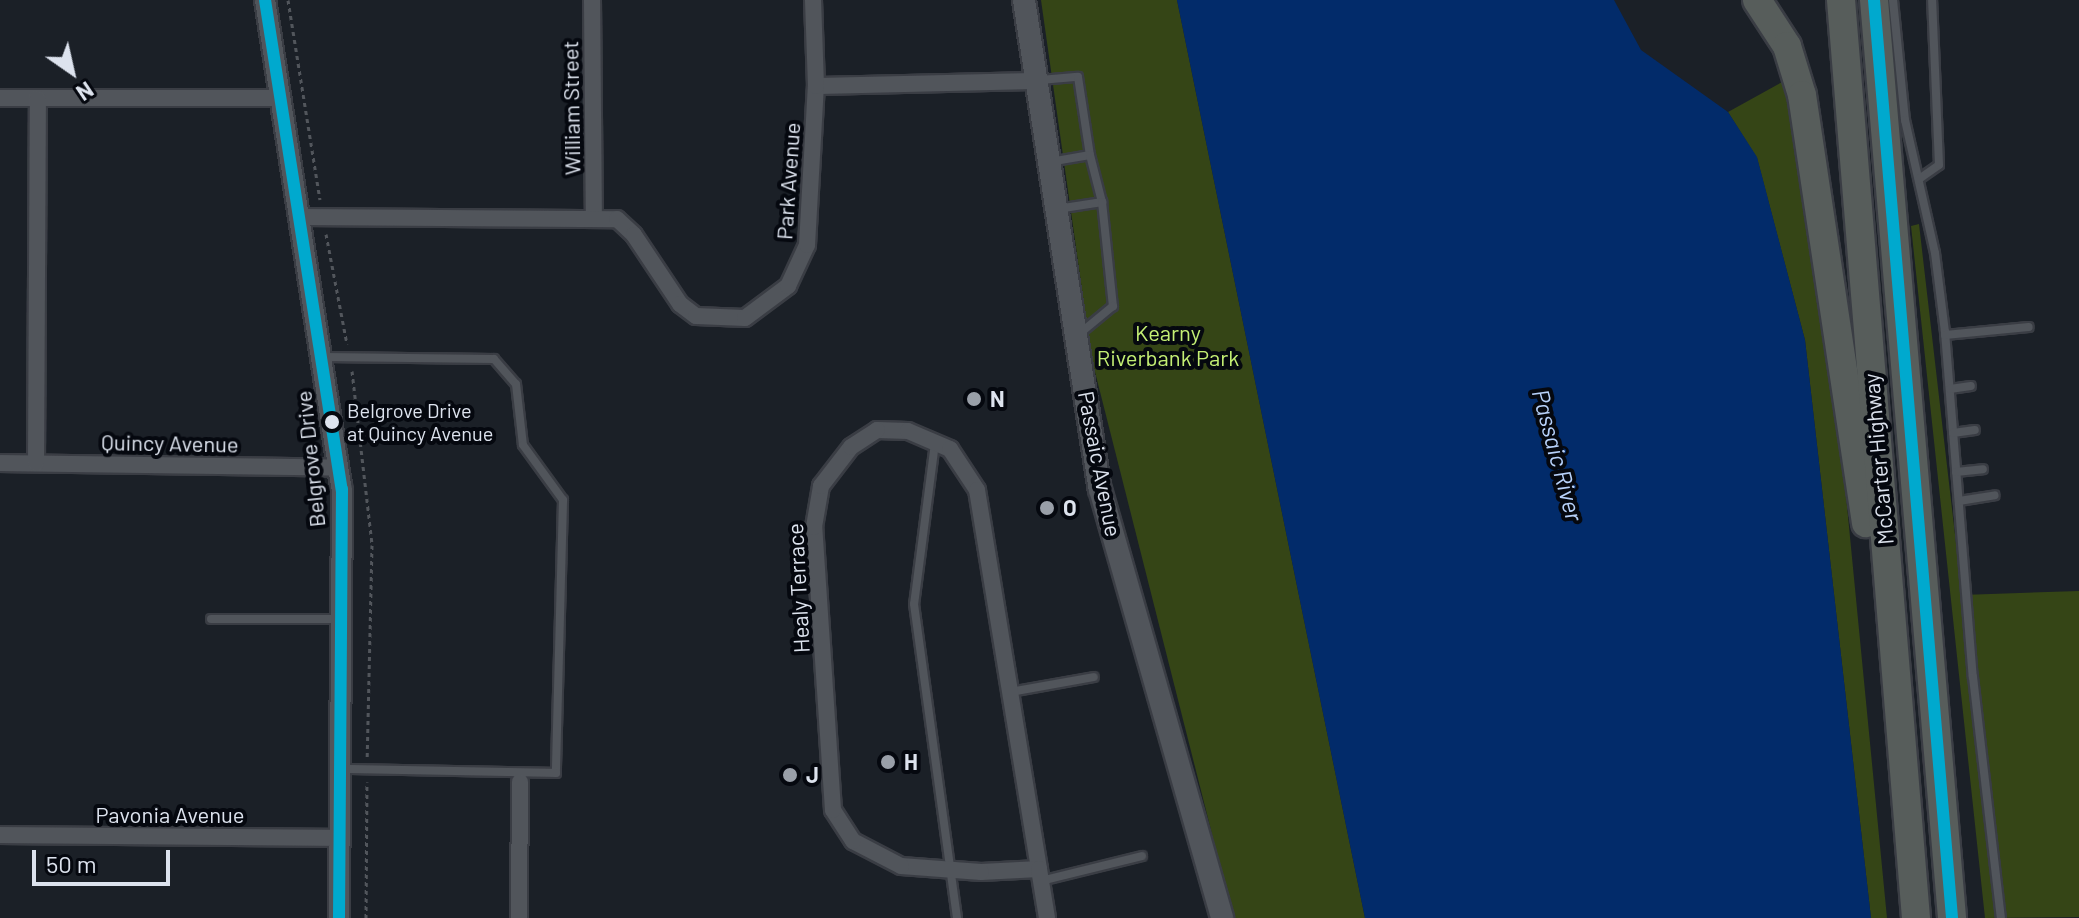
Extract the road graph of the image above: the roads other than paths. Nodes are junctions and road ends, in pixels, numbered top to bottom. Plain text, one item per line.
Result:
1 (265, 0) edge
2 (592, 0) edge
3 (813, 0) edge
4 (1024, 0) edge
5 (1757, 0) edge
6 (1841, 0) edge
7 (1874, 0) edge
8 (1893, 0) edge
9 (1932, 0) edge
10 (1036, 81) junction
11 (816, 86) junction
12 (0, 98) edge
13 (280, 98) junction
14 (38, 99) junction
15 (1090, 155) junction
16 (1048, 162) junction
17 (1919, 179) junction
18 (1102, 202) junction
19 (1056, 209) junction
20 (594, 216) junction
21 (302, 217) junction
22 (2029, 327) dead end
23 (1945, 335) junction
24 (1076, 337) junction
25 (323, 357) junction
26 (1971, 386) dead end
27 (1950, 389) junction
28 (1975, 430) dead end
29 (1953, 433) junction
30 (935, 442) junction
31 (0, 463) edge
32 (36, 463) junction
33 (340, 468) junction
34 (1983, 469) dead end
35 (1956, 472) junction
36 (1995, 495) dead end
37 (1959, 501) junction
38 (211, 619) dead end
39 (343, 619) junction
40 (1094, 677) dead end
41 (1010, 692) junction
42 (341, 769) junction
43 (520, 782) dead end
44 (1906, 788) junction
45 (1943, 819) junction
46 (0, 835) edge
47 (340, 838) junction
48 (1142, 856) dead end
49 (954, 870) junction
50 (1040, 875) junction
51 (339, 918) edge
52 (519, 918) edge
53 (957, 918) edge
54 (1047, 918) edge
55 (1222, 918) edge
56 (1916, 918) edge
57 (1952, 918) edge
58 (1960, 918) edge
59 (2001, 918) edge

1 - 13 street, Belgrove Drive
2 - 20 street, William Street
3 - 11 street
4 - 10 main road, Passaic Avenue
5 - 44 highway
6 - 44 highway, McCarter Highway
7 - 45 highway
8 - 17 lane
9 - 17 lane
10 - 11 street
10 - 15 lane
10 - 16 main road, Passaic Avenue
11 - 20 street, Park Avenue
12 - 14 street
13 - 14 street
13 - 21 street, Belgrove Drive
14 - 32 street
15 - 16 lane
15 - 18 lane
16 - 19 main road, Passaic Avenue
17 - 23 lane
18 - 19 lane
18 - 24 lane
19 - 24 main road, Passaic Avenue
20 - 21 street, Park Avenue
21 - 25 street, Belgrove Drive
22 - 23 lane
23 - 27 lane
24 - 55 main road, Passaic Avenue
25 - 33 street, Belgrove Drive
25 - 42 lane
26 - 27 lane
27 - 29 lane
28 - 29 lane
29 - 35 lane
30 - 41 street, Healy Terrace
30 - 49 lane
30 - 49 street, Healy Terrace
31 - 32 street, Quincy Avenue
32 - 33 street, Quincy Avenue
33 - 39 street, Belgrove Drive
34 - 35 lane
35 - 37 lane
36 - 37 lane
37 - 59 lane
38 - 39 lane
39 - 42 street, Belgrove Drive
40 - 41 lane
41 - 50 street, Healy Terrace
42 - 47 street, Belgrove Drive
43 - 52 street
44 - 56 highway, McCarter Highway
45 - 57 highway
45 - 58 highway
46 - 47 street, Pavonia Avenue
47 - 51 street, Belgrove Drive
48 - 50 lane
49 - 50 street, Healy Terrace
49 - 53 lane
50 - 54 street, Healy Terrace

